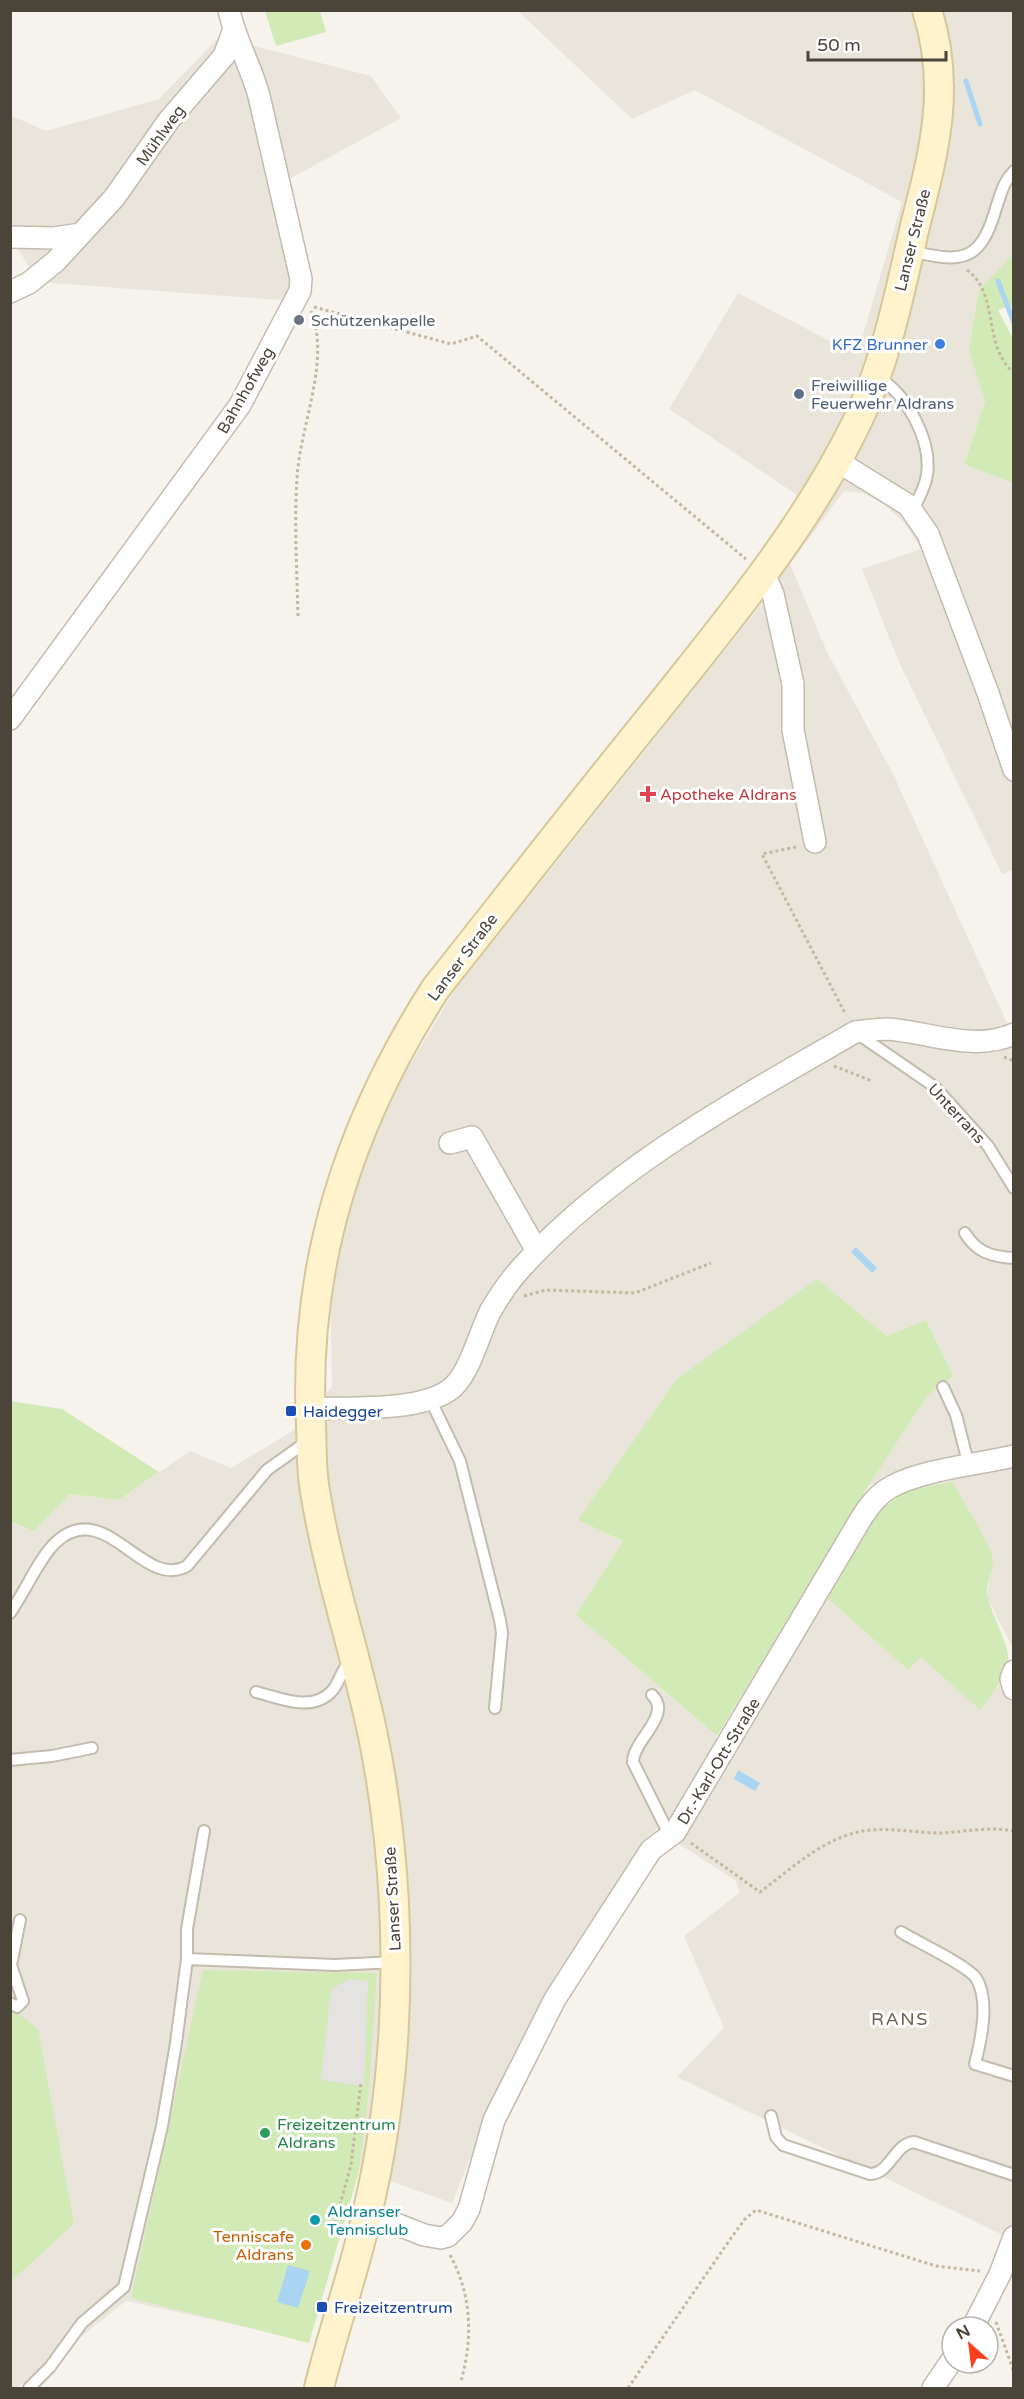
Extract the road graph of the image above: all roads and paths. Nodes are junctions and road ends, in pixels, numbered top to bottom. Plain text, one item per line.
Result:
1 (229, 10) edge
2 (927, 10) edge
3 (233, 32) junction
4 (1014, 171) edge
5 (81, 234) junction
6 (10, 237) edge
7 (909, 251) junction
8 (955, 259) junction
9 (10, 292) edge
10 (1014, 373) edge
11 (876, 376) junction
12 (837, 461) junction
13 (913, 510) junction
14 (764, 574) junction
15 (298, 616) dead end
16 (10, 719) edge
17 (1014, 770) edge
18 (815, 842) joint
19 (855, 1032) junction
20 (1014, 1034) edge
21 (809, 1059) junction
22 (872, 1081) dead end
23 (450, 1143) dead end
24 (1014, 1188) edge
25 (965, 1233) dead end
26 (537, 1251) junction
27 (1014, 1258) edge
28 (711, 1263) dead end
29 (490, 1312) junction
30 (943, 1387) dead end
31 (430, 1400) junction
32 (310, 1409) junction
33 (311, 1439) junction
34 (1014, 1456) edge
35 (969, 1466) junction
36 (10, 1613) edge
37 (355, 1661) junction
38 (1014, 1671) edge
39 (1014, 1689) edge
40 (256, 1692) dead end
41 (652, 1695) dead end
42 (495, 1708) dead end
43 (92, 1748) dead end
44 (10, 1760) edge
45 (204, 1831) dead end
46 (1014, 1831) edge
47 (673, 1834) junction
48 (20, 1920) dead end
49 (901, 1932) dead end
50 (187, 1959) junction
51 (395, 1962) junction
52 (10, 2004) edge
53 (1014, 2076) edge
54 (361, 2082) dead end
55 (771, 2116) dead end
56 (1014, 2175) edge
57 (368, 2213) junction
58 (332, 2235) dead end
59 (1014, 2237) edge
60 (441, 2238) junction
61 (1000, 2274) junction
62 (988, 2302) junction
63 (980, 2315) edge
64 (1014, 2372) edge
65 (942, 2375) edge
66 (461, 2380) dead end
67 (29, 2388) edge
68 (319, 2388) edge
69 (628, 2388) edge
70 (933, 2388) edge

1 - 3 street, Bahnhofweg
2 - 7 main road, Lanser Straße
3 - 5 street, Mühlweg
3 - 16 street, Bahnhofweg
4 - 8 lane
5 - 6 street
5 - 9 street, Mühlweg
7 - 8 lane
7 - 11 main road, Lanser Straße
8 - 10 path
11 - 12 main road, Lanser Straße
11 - 13 lane
12 - 13 street
12 - 14 main road, Lanser Straße
13 - 17 street
14 - 15 path
14 - 18 street
14 - 32 main road, Lanser Straße
18 - 19 path
19 - 20 street
19 - 21 street
19 - 24 lane, Unterrans
21 - 22 path
21 - 26 street
23 - 26 street
25 - 27 lane
26 - 29 street
28 - 29 path
29 - 31 street
30 - 35 lane
31 - 32 street
31 - 42 lane
32 - 33 main road, Lanser Straße
33 - 36 lane
33 - 37 main road, Lanser Straße
34 - 35 street, Dr.-Karl-Ott-Straße
35 - 47 street, Dr.-Karl-Ott-Straße
37 - 40 lane
37 - 51 main road, Lanser Straße
38 - 39 street
41 - 47 lane
43 - 44 lane
45 - 50 lane
46 - 47 path
47 - 60 street, Dr.-Karl-Ott-Straße
48 - 52 lane
49 - 53 lane
50 - 51 lane
50 - 67 lane
51 - 57 main road, Lanser Straße
54 - 58 path
55 - 56 lane
57 - 60 street
57 - 68 main road, Lanser Straße
59 - 61 street
60 - 66 path
61 - 62 street
61 - 69 path
62 - 63 street
62 - 64 path
65 - 70 street

